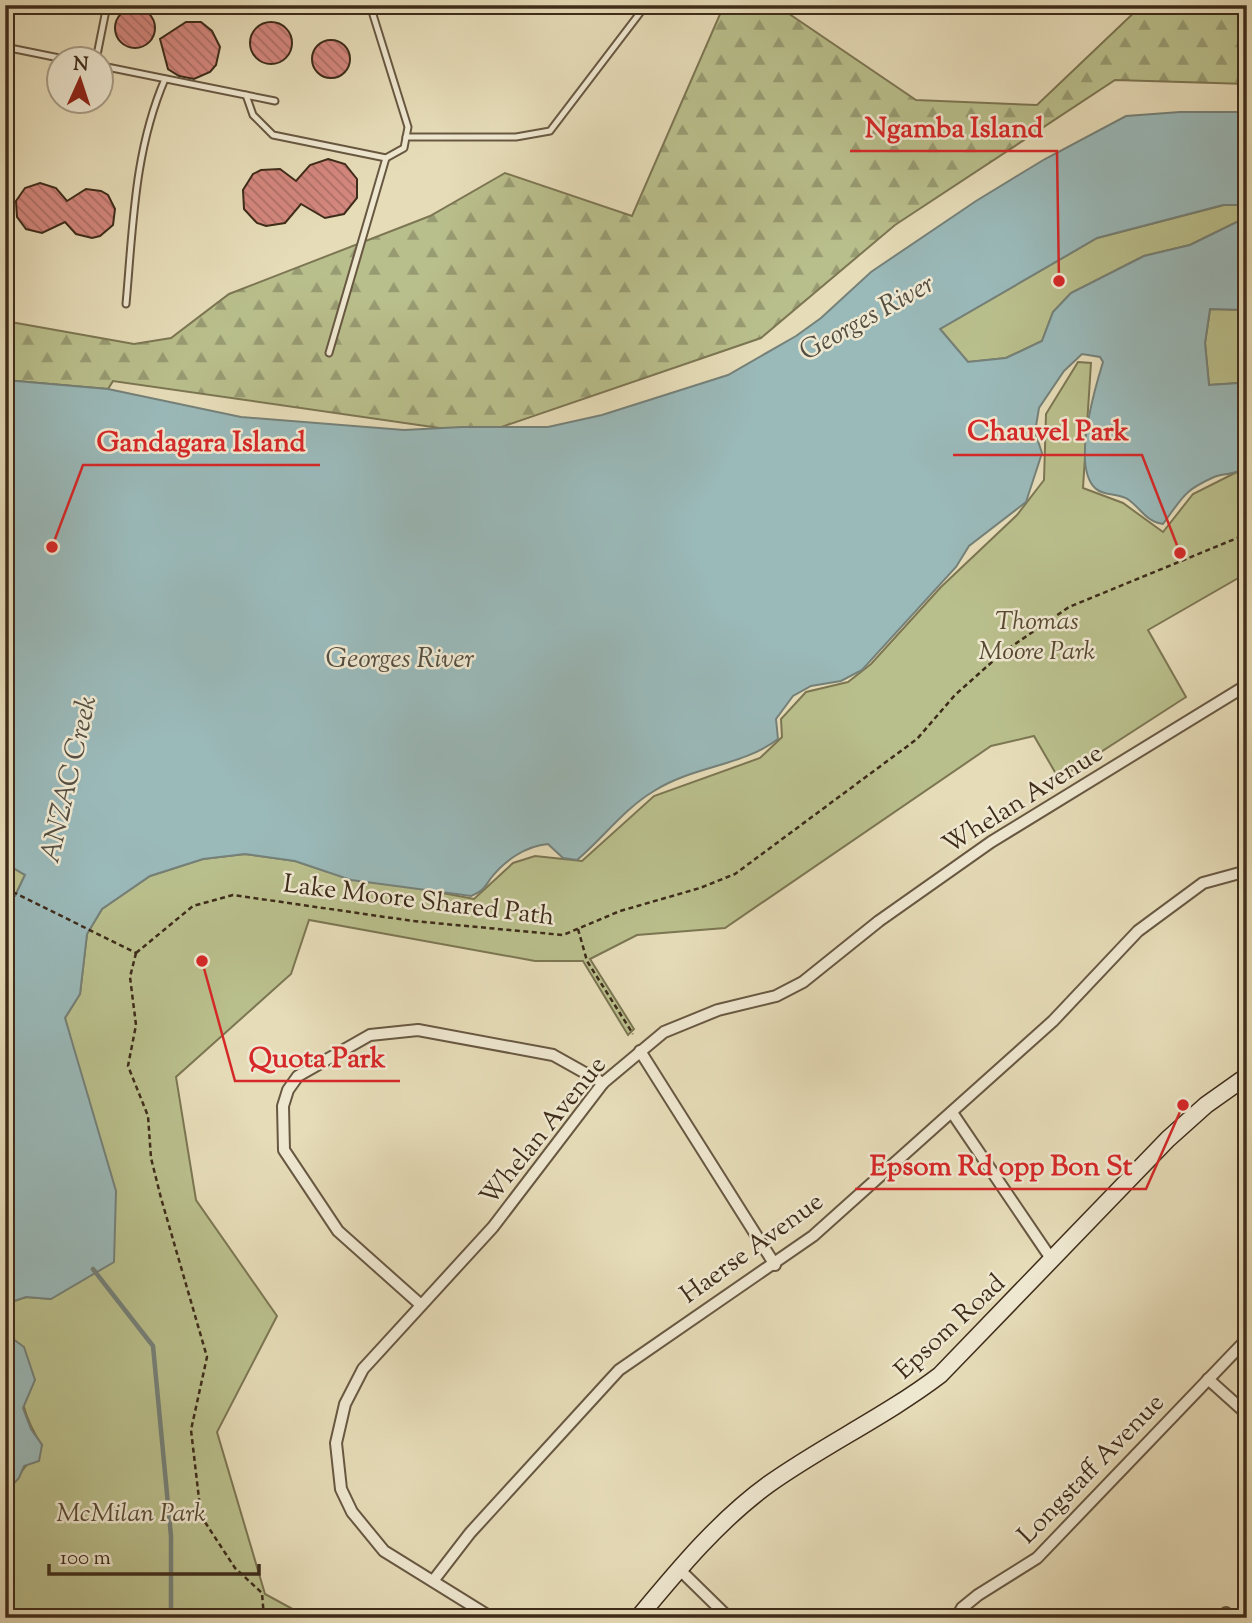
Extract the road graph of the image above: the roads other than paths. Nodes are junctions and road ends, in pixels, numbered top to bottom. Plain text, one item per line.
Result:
1 (107, 5) edge
2 (370, 5) edge
3 (646, 5) edge
4 (99, 46) edge
5 (5, 47) edge
6 (46, 55) edge
7 (116, 69) edge
8 (165, 79) junction
9 (246, 95) junction
10 (275, 101) dead end
11 (406, 137) junction
12 (386, 158) junction
13 (126, 304) dead end
14 (329, 354) dead end
15 (1247, 685) edge
16 (1247, 871) edge
17 (640, 1051) junction
18 (1247, 1076) edge
19 (603, 1083) junction
20 (953, 1114) junction
21 (1052, 1259) junction
22 (775, 1265) junction
23 (421, 1305) junction
24 (1247, 1339) edge
25 (1208, 1379) junction
26 (1247, 1414) edge
27 (680, 1570) junction
28 (433, 1581) junction
29 (492, 1618) edge
30 (638, 1618) edge
31 (729, 1618) edge
32 (956, 1618) edge

1 - 4 lane
2 - 11 lane
3 - 11 lane
5 - 6 lane
7 - 8 lane
8 - 9 lane
8 - 13 lane
9 - 10 lane
9 - 12 lane
11 - 12 lane
12 - 14 lane
15 - 17 street, Whelan Avenue
16 - 20 street, Haerse Avenue
17 - 19 street, Whelan Avenue
17 - 22 street
18 - 21 street, Epsom Road
19 - 23 street, Whelan Avenue
19 - 23 street
20 - 21 street
20 - 22 street, Haerse Avenue
21 - 27 street, Epsom Road
22 - 28 street, Haerse Avenue
23 - 28 street, Whelan Avenue
24 - 25 street, Longstaff Avenue
25 - 26 street
25 - 32 street, Longstaff Avenue
27 - 30 street, Epsom Road
27 - 31 street
28 - 29 street, Whelan Avenue

